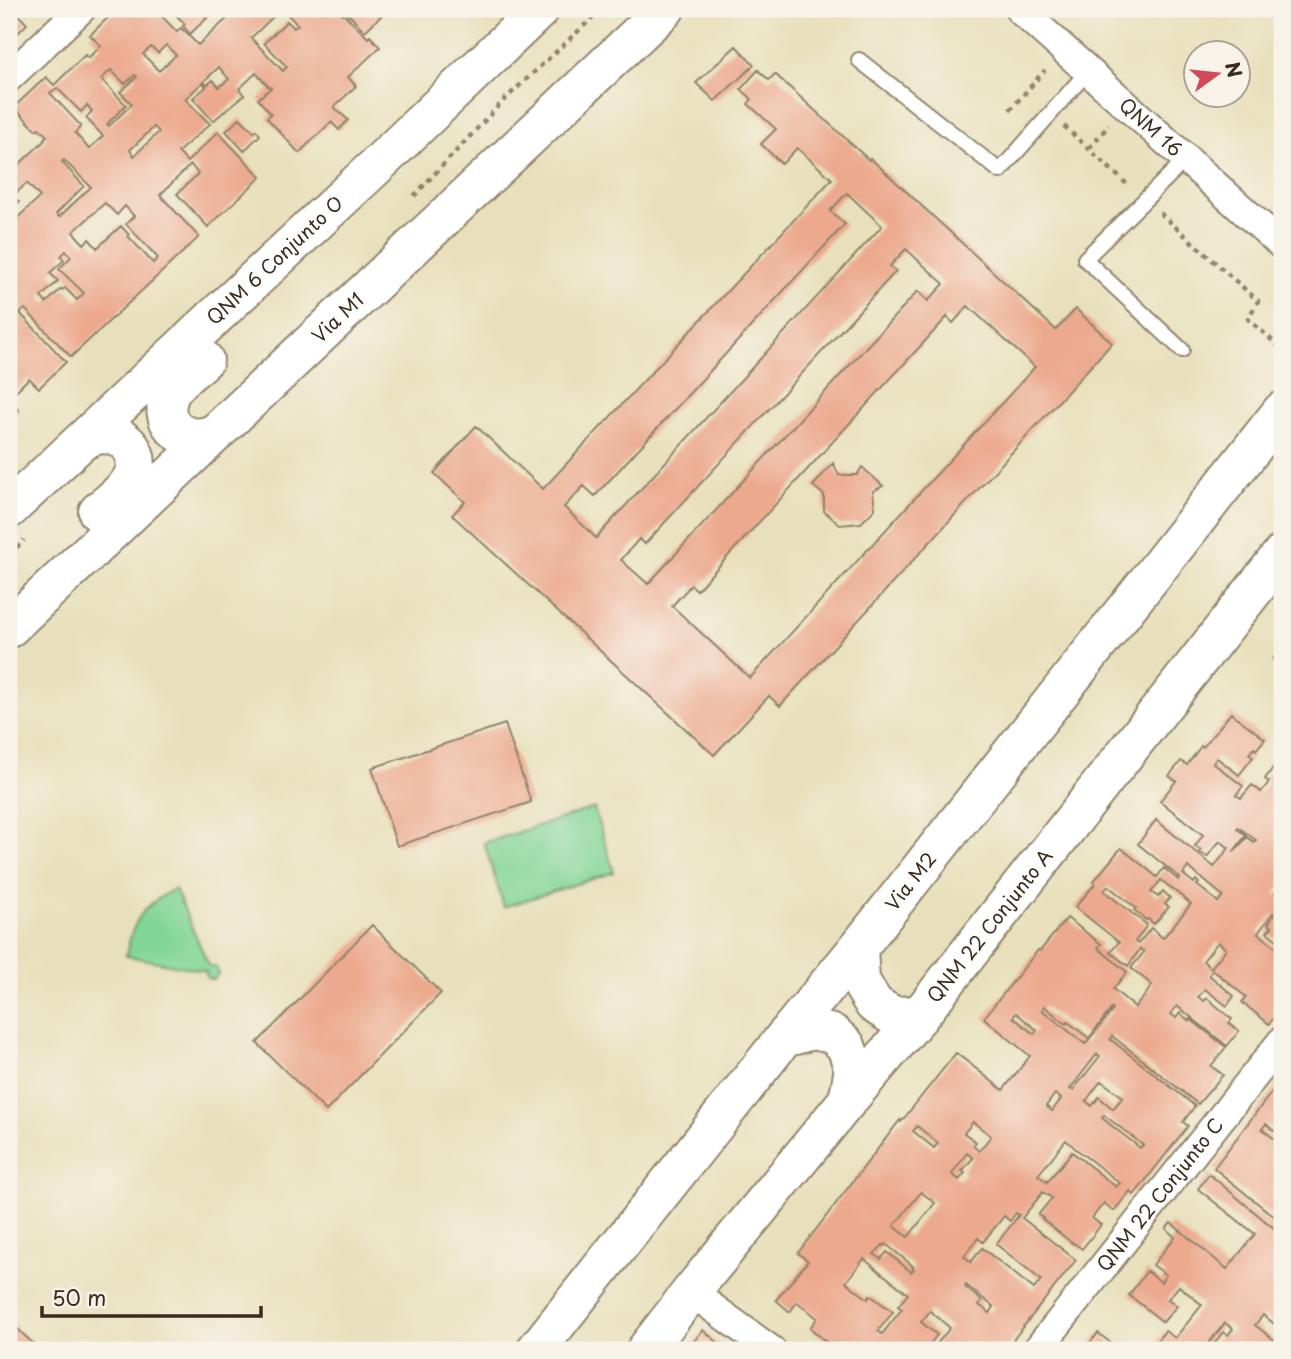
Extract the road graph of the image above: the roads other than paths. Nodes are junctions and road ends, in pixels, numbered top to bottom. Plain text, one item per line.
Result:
1 (81, 9) edge
2 (540, 9) edge
3 (664, 9) edge
4 (1019, 9) edge
5 (859, 60) dead end
6 (1088, 71) junction
7 (9, 77) edge
8 (1186, 159) junction
9 (373, 169) junction
10 (1282, 245) edge
11 (1182, 351) dead end
12 (1282, 411) edge
13 (215, 433) junction
14 (83, 441) junction
15 (19, 523) edge
16 (1282, 554) edge
17 (9, 594) edge
18 (9, 628) edge
19 (858, 948) junction
20 (920, 1015) junction
21 (784, 1038) junction
22 (1282, 1041) edge
23 (848, 1100) junction
24 (691, 1292) junction
25 (536, 1350) edge
26 (646, 1350) edge
27 (771, 1350) edge
28 (1037, 1350) edge

1 - 7 street
2 - 9 main road, QNM 6 Conjunto O
3 - 13 main road, Via M1
4 - 6 street, QNM 16
5 - 6 lane
6 - 8 street, QNM 16
8 - 10 street, QNM 16
8 - 11 lane
9 - 13 main road
9 - 14 main road, QNM 6 Conjunto O
12 - 19 main road, Via M2
13 - 18 main road, Via M1
14 - 15 main road, QNM 6 Conjunto O
14 - 17 main road
16 - 20 main road, QNM 22 Conjunto A
19 - 20 main road
19 - 21 main road, Via M2
20 - 23 main road, QNM 22 Conjunto A
21 - 23 main road
21 - 25 main road, Via M2
22 - 28 street, QNM 22 Conjunto C
23 - 24 main road, QNM 22 Conjunto A
24 - 26 main road
24 - 27 street

